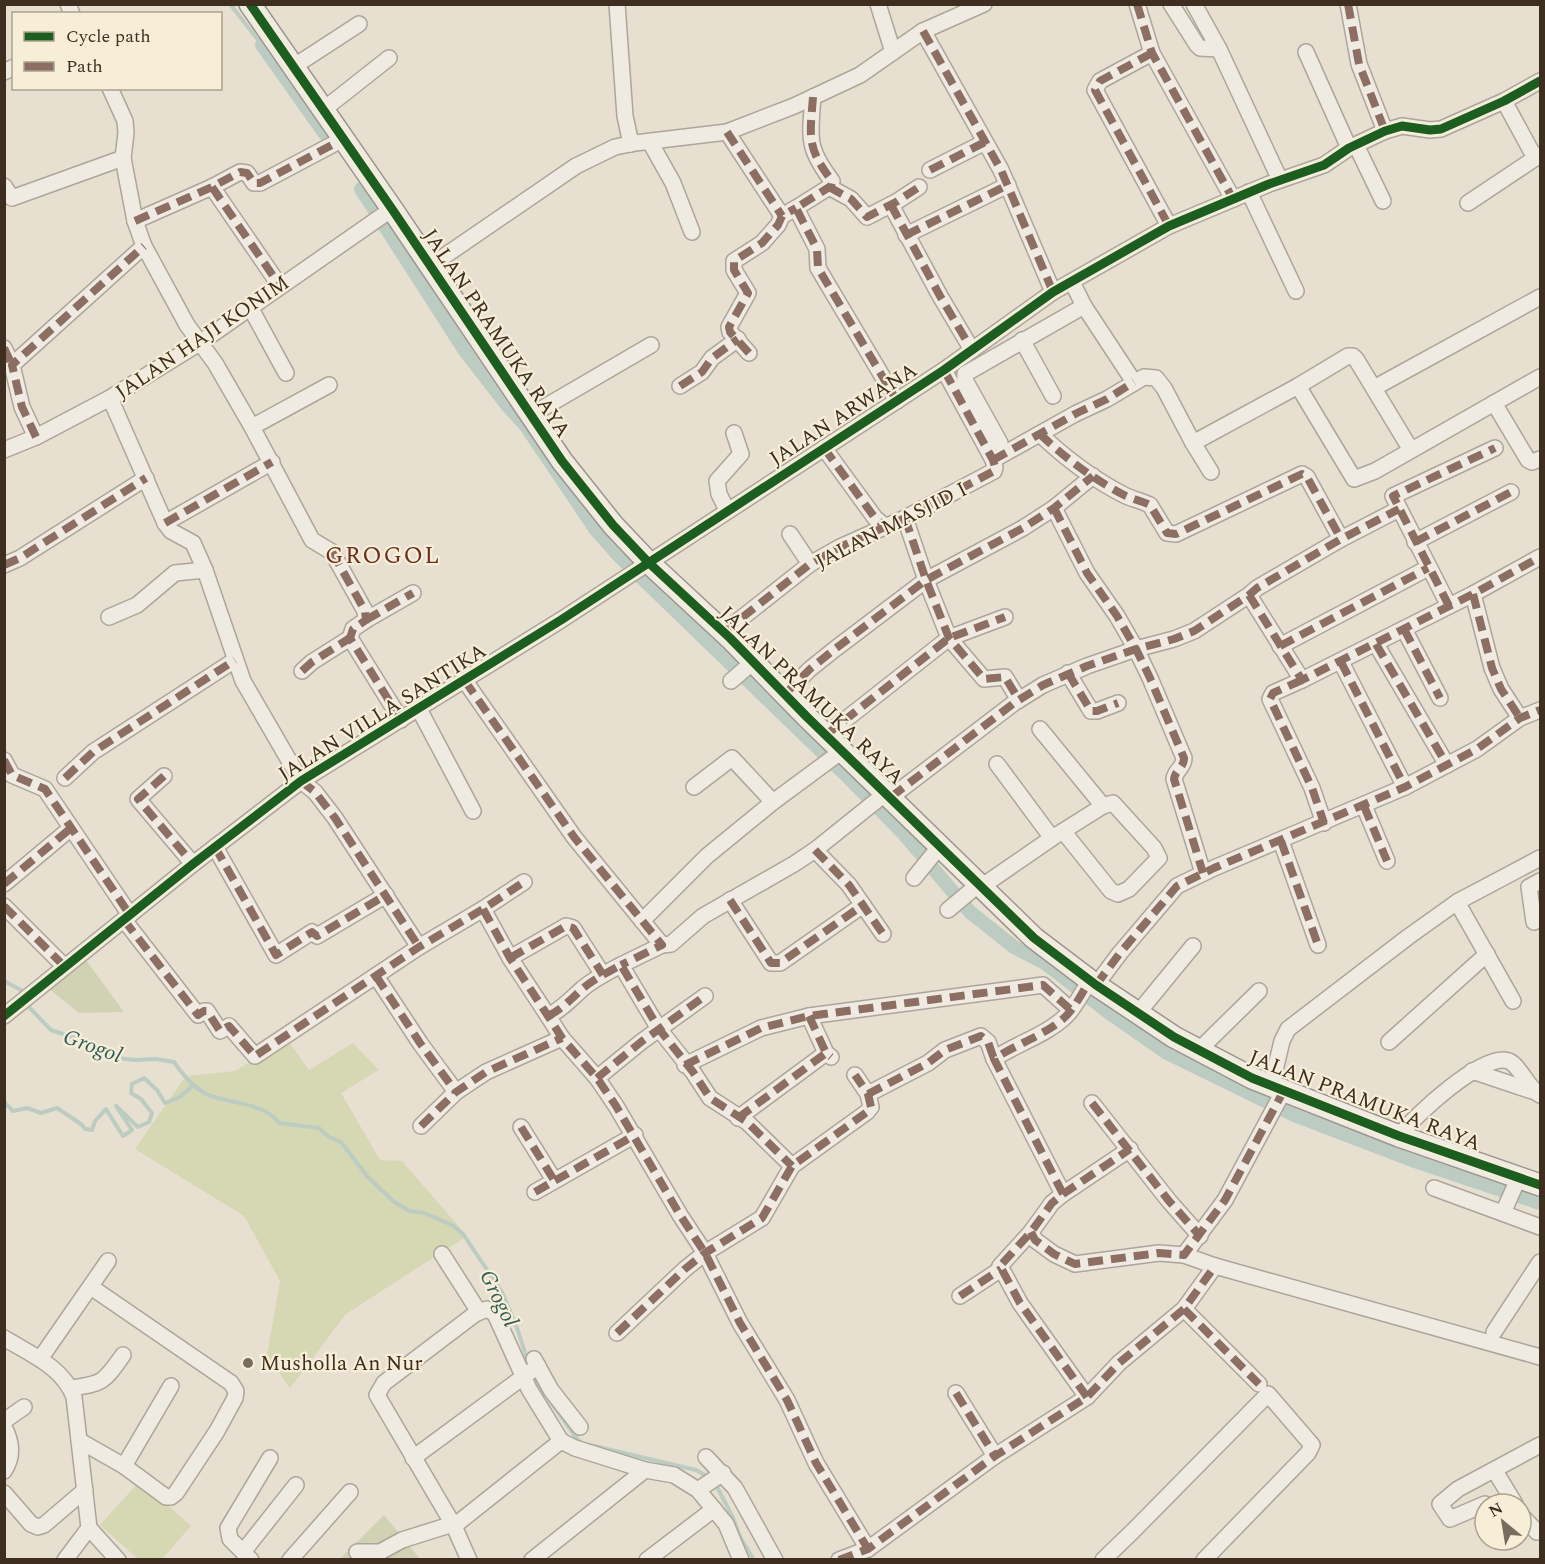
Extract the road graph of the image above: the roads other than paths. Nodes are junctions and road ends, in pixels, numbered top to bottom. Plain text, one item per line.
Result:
1 (250, 4) edge
2 (617, 4) edge
3 (878, 4) edge
4 (984, 4) edge
5 (1137, 4) edge
6 (1172, 4) edge
7 (1194, 4) edge
8 (1348, 4) edge
9 (359, 24) dead end
10 (923, 31) junction
11 (1219, 48) junction
12 (893, 52) junction
13 (1306, 52) dead end
14 (1152, 53) junction
15 (389, 58) dead end
16 (293, 67) junction
17 (1540, 81) edge
18 (111, 90) edge
19 (813, 97) junction
20 (1504, 101) junction
21 (323, 110) junction
22 (1385, 131) junction
23 (727, 132) junction
24 (343, 139) junction
25 (650, 142) junction
26 (986, 142) junction
27 (630, 144) junction
28 (1353, 147) junction
29 (1538, 156) edge
30 (123, 158) junction
31 (930, 170) dead end
32 (1280, 180) junction
33 (1008, 185) junction
34 (4, 186) edge
35 (212, 187) junction
36 (829, 187) junction
37 (919, 187) dead end
38 (1249, 192) junction
39 (1233, 200) junction
40 (1383, 201) dead end
41 (1468, 203) dead end
42 (891, 205) junction
43 (796, 208) junction
44 (390, 210) junction
45 (782, 216) junction
46 (135, 221) junction
47 (1169, 226) junction
48 (692, 232) dead end
49 (906, 235) junction
50 (144, 246) junction
51 (430, 266) junction
52 (1072, 282) junction
53 (280, 286) junction
54 (1296, 291) dead end
55 (1053, 292) junction
56 (1540, 297) edge
57 (1084, 306) junction
58 (250, 307) junction
59 (738, 339) junction
60 (1022, 340) junction
61 (201, 342) junction
62 (651, 345) dead end
63 (4, 348) edge
64 (972, 350) junction
65 (749, 353) dead end
66 (12, 364) junction
67 (944, 370) junction
68 (286, 373) dead end
69 (1540, 377) edge
70 (1134, 382) junction
71 (329, 385) dead end
72 (1298, 386) junction
73 (680, 387) dead end
74 (1374, 388) junction
75 (1053, 396) dead end
76 (110, 398) junction
77 (897, 401) junction
78 (1494, 403) junction
79 (531, 415) junction
80 (252, 427) junction
81 (734, 433) dead end
82 (1040, 434) junction
83 (36, 437) junction
84 (1000, 443) dead end
85 (1193, 443) junction
86 (824, 448) junction
87 (1495, 448) dead end
88 (4, 450) edge
89 (1411, 450) junction
90 (1540, 459) edge
91 (993, 460) junction
92 (272, 462) junction
93 (1210, 472) dead end
94 (1093, 476) junction
95 (146, 478) junction
96 (1511, 492) dead end
97 (1054, 508) junction
98 (1399, 508) junction
99 (727, 510) junction
100 (905, 518) junction
101 (165, 523) junction
102 (886, 527) junction
103 (790, 534) dead end
104 (1341, 539) junction
105 (1415, 542) junction
106 (1540, 557) edge
107 (810, 564) junction
108 (4, 565) edge
109 (644, 565) junction
110 (1428, 568) junction
111 (205, 570) junction
112 (926, 580) junction
113 (413, 593) dead end
114 (1473, 594) junction
115 (1249, 595) junction
116 (1449, 606) junction
117 (109, 617) dead end
118 (1005, 617) dead end
119 (366, 620) junction
120 (1404, 630) junction
121 (724, 632) junction
122 (350, 638) junction
123 (949, 638) junction
124 (1376, 644) junction
125 (1280, 646) junction
126 (1136, 649) junction
127 (235, 660) junction
128 (1341, 662) junction
129 (302, 671) dead end
130 (1068, 672) junction
131 (1302, 680) junction
132 (465, 681) junction
133 (785, 694) junction
134 (1440, 698) dead end
135 (1019, 700) junction
136 (1118, 703) dead end
137 (419, 709) junction
138 (1540, 710) edge
139 (1520, 718) junction
140 (401, 720) junction
141 (1040, 729) dead end
142 (826, 735) junction
143 (840, 753) junction
144 (4, 760) edge
145 (997, 764) dead end
146 (1447, 765) junction
147 (164, 776) dead end
148 (64, 778) dead end
149 (301, 782) junction
150 (694, 786) dead end
151 (1405, 787) junction
152 (886, 796) junction
153 (773, 802) junction
154 (1103, 806) junction
155 (1364, 806) junction
156 (473, 811) dead end
157 (1324, 823) junction
158 (71, 828) junction
159 (1058, 835) junction
160 (1281, 841) junction
161 (215, 847) junction
162 (815, 850) junction
163 (934, 855) junction
164 (1540, 858) edge
165 (1387, 861) dead end
166 (193, 864) junction
167 (1203, 873) junction
168 (914, 878) dead end
169 (1540, 881) edge
170 (524, 882) dead end
171 (4, 884) edge
172 (976, 889) junction
173 (386, 895) junction
174 (730, 900) junction
175 (1456, 902) junction
176 (863, 905) junction
177 (4, 906) edge
178 (951, 907) dead end
179 (483, 909) junction
180 (127, 917) junction
181 (642, 921) junction
182 (1534, 922) dead end
183 (883, 934) dead end
184 (662, 945) junction
185 (1318, 945) dead end
186 (1193, 946) dead end
187 (419, 947) junction
188 (1486, 954) junction
189 (510, 958) junction
190 (621, 965) junction
191 (65, 967) junction
192 (603, 975) junction
193 (376, 976) junction
194 (1091, 984) junction
195 (1259, 991) dead end
196 (705, 996) dead end
197 (1513, 1001) dead end
198 (1073, 1008) junction
199 (1138, 1013) junction
200 (4, 1016) edge
201 (548, 1016) junction
202 (809, 1016) junction
203 (659, 1029) junction
204 (562, 1038) junction
205 (1389, 1042) dead end
206 (1199, 1050) junction
207 (994, 1059) junction
208 (685, 1065) junction
209 (855, 1075) dead end
210 (597, 1078) junction
211 (456, 1092) junction
212 (1278, 1093) junction
213 (1538, 1093) edge
214 (868, 1094) junction
215 (1092, 1103) dead end
216 (738, 1118) junction
217 (421, 1126) dead end
218 (521, 1127) dead end
219 (634, 1135) junction
220 (1399, 1136) junction
221 (1130, 1149) junction
222 (792, 1166) junction
223 (554, 1180) junction
224 (1516, 1184) junction
225 (1540, 1185) edge
226 (1434, 1188) dead end
227 (536, 1192) dead end
228 (1063, 1194) junction
229 (1505, 1208) junction
230 (1540, 1227) edge
231 (1031, 1232) junction
232 (1200, 1236) junction
233 (705, 1253) junction
234 (442, 1254) dead end
235 (1184, 1255) junction
236 (108, 1262) dead end
237 (1540, 1262) edge
238 (1215, 1266) junction
239 (1001, 1269) junction
240 (91, 1287) junction
241 (960, 1296) dead end
242 (1184, 1309) junction
243 (479, 1312) junction
244 (1494, 1332) dead end
245 (617, 1333) dead end
246 (4, 1338) edge
247 (123, 1355) dead end
248 (1540, 1358) edge
249 (40, 1359) junction
250 (522, 1377) junction
251 (1259, 1384) dead end
252 (171, 1386) dead end
253 (70, 1388) junction
254 (956, 1393) dead end
255 (1087, 1397) junction
256 (24, 1407) dead end
257 (4, 1421) edge
258 (4, 1427) edge
259 (580, 1427) dead end
260 (80, 1441) junction
261 (561, 1441) junction
262 (1540, 1445) edge
263 (995, 1456) junction
264 (706, 1457) dead end
265 (270, 1458) dead end
266 (413, 1458) junction
267 (124, 1466) junction
268 (645, 1470) junction
269 (4, 1471) edge
270 (1495, 1471) junction
271 (723, 1473) junction
272 (296, 1485) dead end
273 (85, 1490) junction
274 (698, 1490) junction
275 (350, 1492) dead end
276 (1507, 1492) edge
277 (4, 1493) edge
278 (714, 1509) junction
279 (1473, 1509) edge
280 (453, 1525) junction
281 (89, 1528) junction
282 (868, 1549) junction
283 (357, 1552) dead end
284 (247, 1556) edge
285 (1106, 1559) edge
286 (65, 1560) edge
287 (118, 1560) edge
288 (290, 1560) edge
289 (469, 1560) edge
290 (532, 1560) edge
291 (647, 1560) edge
292 (741, 1560) edge
293 (775, 1560) edge
294 (839, 1560) edge
295 (1204, 1560) edge

1 - 16 street, JALAN PRAMUKA RAYA
2 - 27 street
3 - 12 street
4 - 10 street
5 - 14 street
6 - 11 street
7 - 11 street
8 - 22 street
9 - 16 street
10 - 12 street
10 - 26 street
11 - 32 street
12 - 19 street
13 - 28 street
14 - 39 street
14 - 47 street
15 - 21 street
16 - 21 street, JALAN PRAMUKA RAYA
17 - 20 street, JALAN ARWANA
18 - 30 street
19 - 23 street
19 - 36 street
20 - 22 street, JALAN ARWANA
20 - 29 street
21 - 24 street, JALAN PRAMUKA RAYA
22 - 28 street, JALAN ARWANA
23 - 25 street
23 - 45 street
24 - 35 street
24 - 44 street, JALAN PRAMUKA RAYA
25 - 27 street
25 - 48 street
26 - 31 street
26 - 33 street
27 - 51 street
28 - 32 street, JALAN ARWANA
28 - 40 street
29 - 41 street
30 - 34 street
30 - 46 street
32 - 38 street, JALAN ARWANA
33 - 49 street
33 - 55 street
35 - 46 street
35 - 53 street
36 - 42 street
36 - 43 street
37 - 42 street
38 - 39 street, JALAN ARWANA
38 - 54 street
39 - 47 street, JALAN ARWANA
42 - 49 street
43 - 45 street
43 - 77 street
44 - 51 street, JALAN PRAMUKA RAYA
44 - 53 street, JALAN HAJI KONIM
45 - 59 street
46 - 50 street
47 - 52 street, JALAN ARWANA
49 - 64 street
50 - 61 street
50 - 66 street
51 - 79 street, JALAN PRAMUKA RAYA
52 - 55 street, JALAN ARWANA
52 - 57 street
53 - 58 street, JALAN HAJI KONIM
55 - 64 street, JALAN ARWANA
56 - 74 street
57 - 60 street
57 - 70 street
58 - 61 street, JALAN HAJI KONIM
58 - 68 street
59 - 65 street
59 - 73 street
60 - 75 street
60 - 84 street
61 - 76 street, JALAN HAJI KONIM
61 - 80 street
62 - 79 street
63 - 66 street
64 - 67 street, JALAN ARWANA
66 - 83 street
67 - 77 street, JALAN ARWANA
67 - 91 street
69 - 78 street
70 - 82 street
70 - 85 street
71 - 80 street
72 - 74 street
72 - 85 street
72 - 89 street
74 - 89 street
76 - 83 street, JALAN HAJI KONIM
76 - 95 street
77 - 86 street, JALAN ARWANA
78 - 89 street
78 - 90 street
79 - 109 street, JALAN PRAMUKA RAYA
80 - 92 street
81 - 99 street
82 - 91 street
82 - 94 street
83 - 88 street, JALAN HAJI KONIM
85 - 93 street
86 - 99 street, JALAN ARWANA
86 - 102 street
87 - 98 street
91 - 100 street, JALAN MASJID I
92 - 101 street
92 - 119 street
94 - 97 street
94 - 104 street
95 - 101 street
95 - 108 street
96 - 105 street
97 - 112 street
97 - 126 street
98 - 104 street
98 - 105 street
99 - 109 street, JALAN ARWANA
100 - 102 street, JALAN MASJID I
100 - 112 street
101 - 111 street
102 - 107 street, JALAN MASJID I
103 - 107 street
104 - 115 street
105 - 110 street
106 - 114 street
107 - 121 street, JALAN MASJID I
109 - 121 street, JALAN PRAMUKA RAYA
109 - 132 street, JALAN VILLA SANTIKA
110 - 116 street
110 - 125 street
111 - 117 street
111 - 127 street
112 - 123 street
112 - 133 street
113 - 119 street
114 - 116 street
114 - 139 street
115 - 125 street
115 - 126 street
116 - 120 street
118 - 123 street
119 - 122 street
120 - 124 street
120 - 134 street
121 - 133 street, JALAN PRAMUKA RAYA
122 - 129 street
122 - 140 street
123 - 135 street
123 - 142 street
124 - 128 street
124 - 146 street
125 - 131 street
126 - 130 street
126 - 167 street
127 - 148 street
127 - 149 street
128 - 131 street
128 - 151 street
130 - 135 street
130 - 136 street
131 - 157 street
132 - 137 street, JALAN VILLA SANTIKA
132 - 181 street
133 - 142 street, JALAN PRAMUKA RAYA
135 - 152 street
137 - 140 street, JALAN VILLA SANTIKA
137 - 156 street
138 - 139 street
139 - 146 street
140 - 149 street, JALAN VILLA SANTIKA
141 - 154 street
142 - 143 street, JALAN PRAMUKA RAYA
143 - 152 street, JALAN PRAMUKA RAYA
143 - 153 street
144 - 158 street
145 - 159 street
146 - 151 street
147 - 166 street
149 - 161 street, JALAN VILLA SANTIKA
149 - 173 street
150 - 153 street
151 - 155 street
152 - 162 street
152 - 163 street, JALAN PRAMUKA RAYA
153 - 181 street
154 - 159 street
154 - 159 street
155 - 157 street
155 - 165 street
157 - 160 street
158 - 171 street
158 - 180 street
159 - 172 street
160 - 167 street
160 - 185 street
161 - 166 street, JALAN VILLA SANTIKA
161 - 173 street
162 - 174 street
162 - 176 street
163 - 168 street
163 - 172 street, JALAN PRAMUKA RAYA
164 - 175 street
166 - 180 street, JALAN VILLA SANTIKA
167 - 194 street
169 - 182 street
170 - 179 street
172 - 178 street
172 - 194 street, JALAN PRAMUKA RAYA
173 - 187 street
174 - 176 street
174 - 184 street
175 - 188 street
175 - 212 street
176 - 183 street
177 - 191 street
179 - 187 street
179 - 189 street
180 - 191 street, JALAN VILLA SANTIKA
180 - 193 street
181 - 184 street
184 - 190 street
186 - 199 street
187 - 193 street
188 - 197 street
188 - 205 street
189 - 192 street
189 - 201 street
190 - 192 street
190 - 203 street
191 - 200 street, JALAN VILLA SANTIKA
192 - 201 street
193 - 211 street
194 - 198 street
194 - 199 street, JALAN PRAMUKA RAYA
195 - 206 street
196 - 203 street
198 - 202 street
198 - 207 street
199 - 206 street, JALAN PRAMUKA RAYA
201 - 204 street
202 - 208 street
202 - 216 street
203 - 208 street
203 - 210 street
204 - 210 street
204 - 211 street
206 - 212 street, JALAN PRAMUKA RAYA
207 - 214 street
207 - 228 street
208 - 216 street
209 - 214 street
210 - 219 street
211 - 217 street
212 - 220 street, JALAN PRAMUKA RAYA
212 - 232 street
213 - 220 street
214 - 222 street
215 - 221 street
216 - 222 street
218 - 223 street
219 - 223 street
219 - 233 street
220 - 224 street, JALAN PRAMUKA RAYA
221 - 228 street
221 - 232 street
222 - 233 street
223 - 227 street
224 - 225 street, JALAN PRAMUKA RAYA
224 - 229 street
226 - 229 street
228 - 231 street
229 - 230 street
231 - 235 street
231 - 239 street
232 - 235 street
233 - 245 street
233 - 282 street
234 - 243 street
235 - 238 street
236 - 240 street
237 - 244 street
238 - 242 street
238 - 248 street
239 - 241 street
239 - 255 street
240 - 249 street
240 - 267 street
242 - 251 street
242 - 255 street
243 - 250 street
243 - 266 street
246 - 249 street
247 - 253 street
249 - 253 street
250 - 259 street
250 - 261 street
250 - 266 street
252 - 267 street
253 - 260 street
254 - 263 street
255 - 263 street
256 - 257 street
258 - 269 street
260 - 267 street
260 - 273 street
261 - 268 street
261 - 280 street
262 - 270 street
263 - 282 street
264 - 271 street
265 - 284 street
266 - 280 street
268 - 274 street
268 - 290 street
270 - 276 street
270 - 279 street
271 - 274 street
271 - 293 street
272 - 284 street
273 - 277 street
273 - 281 street
274 - 278 street
275 - 288 street
278 - 291 street
278 - 292 street
280 - 283 street
280 - 289 street
281 - 286 street
281 - 287 street
282 - 294 street
285 - 295 street

